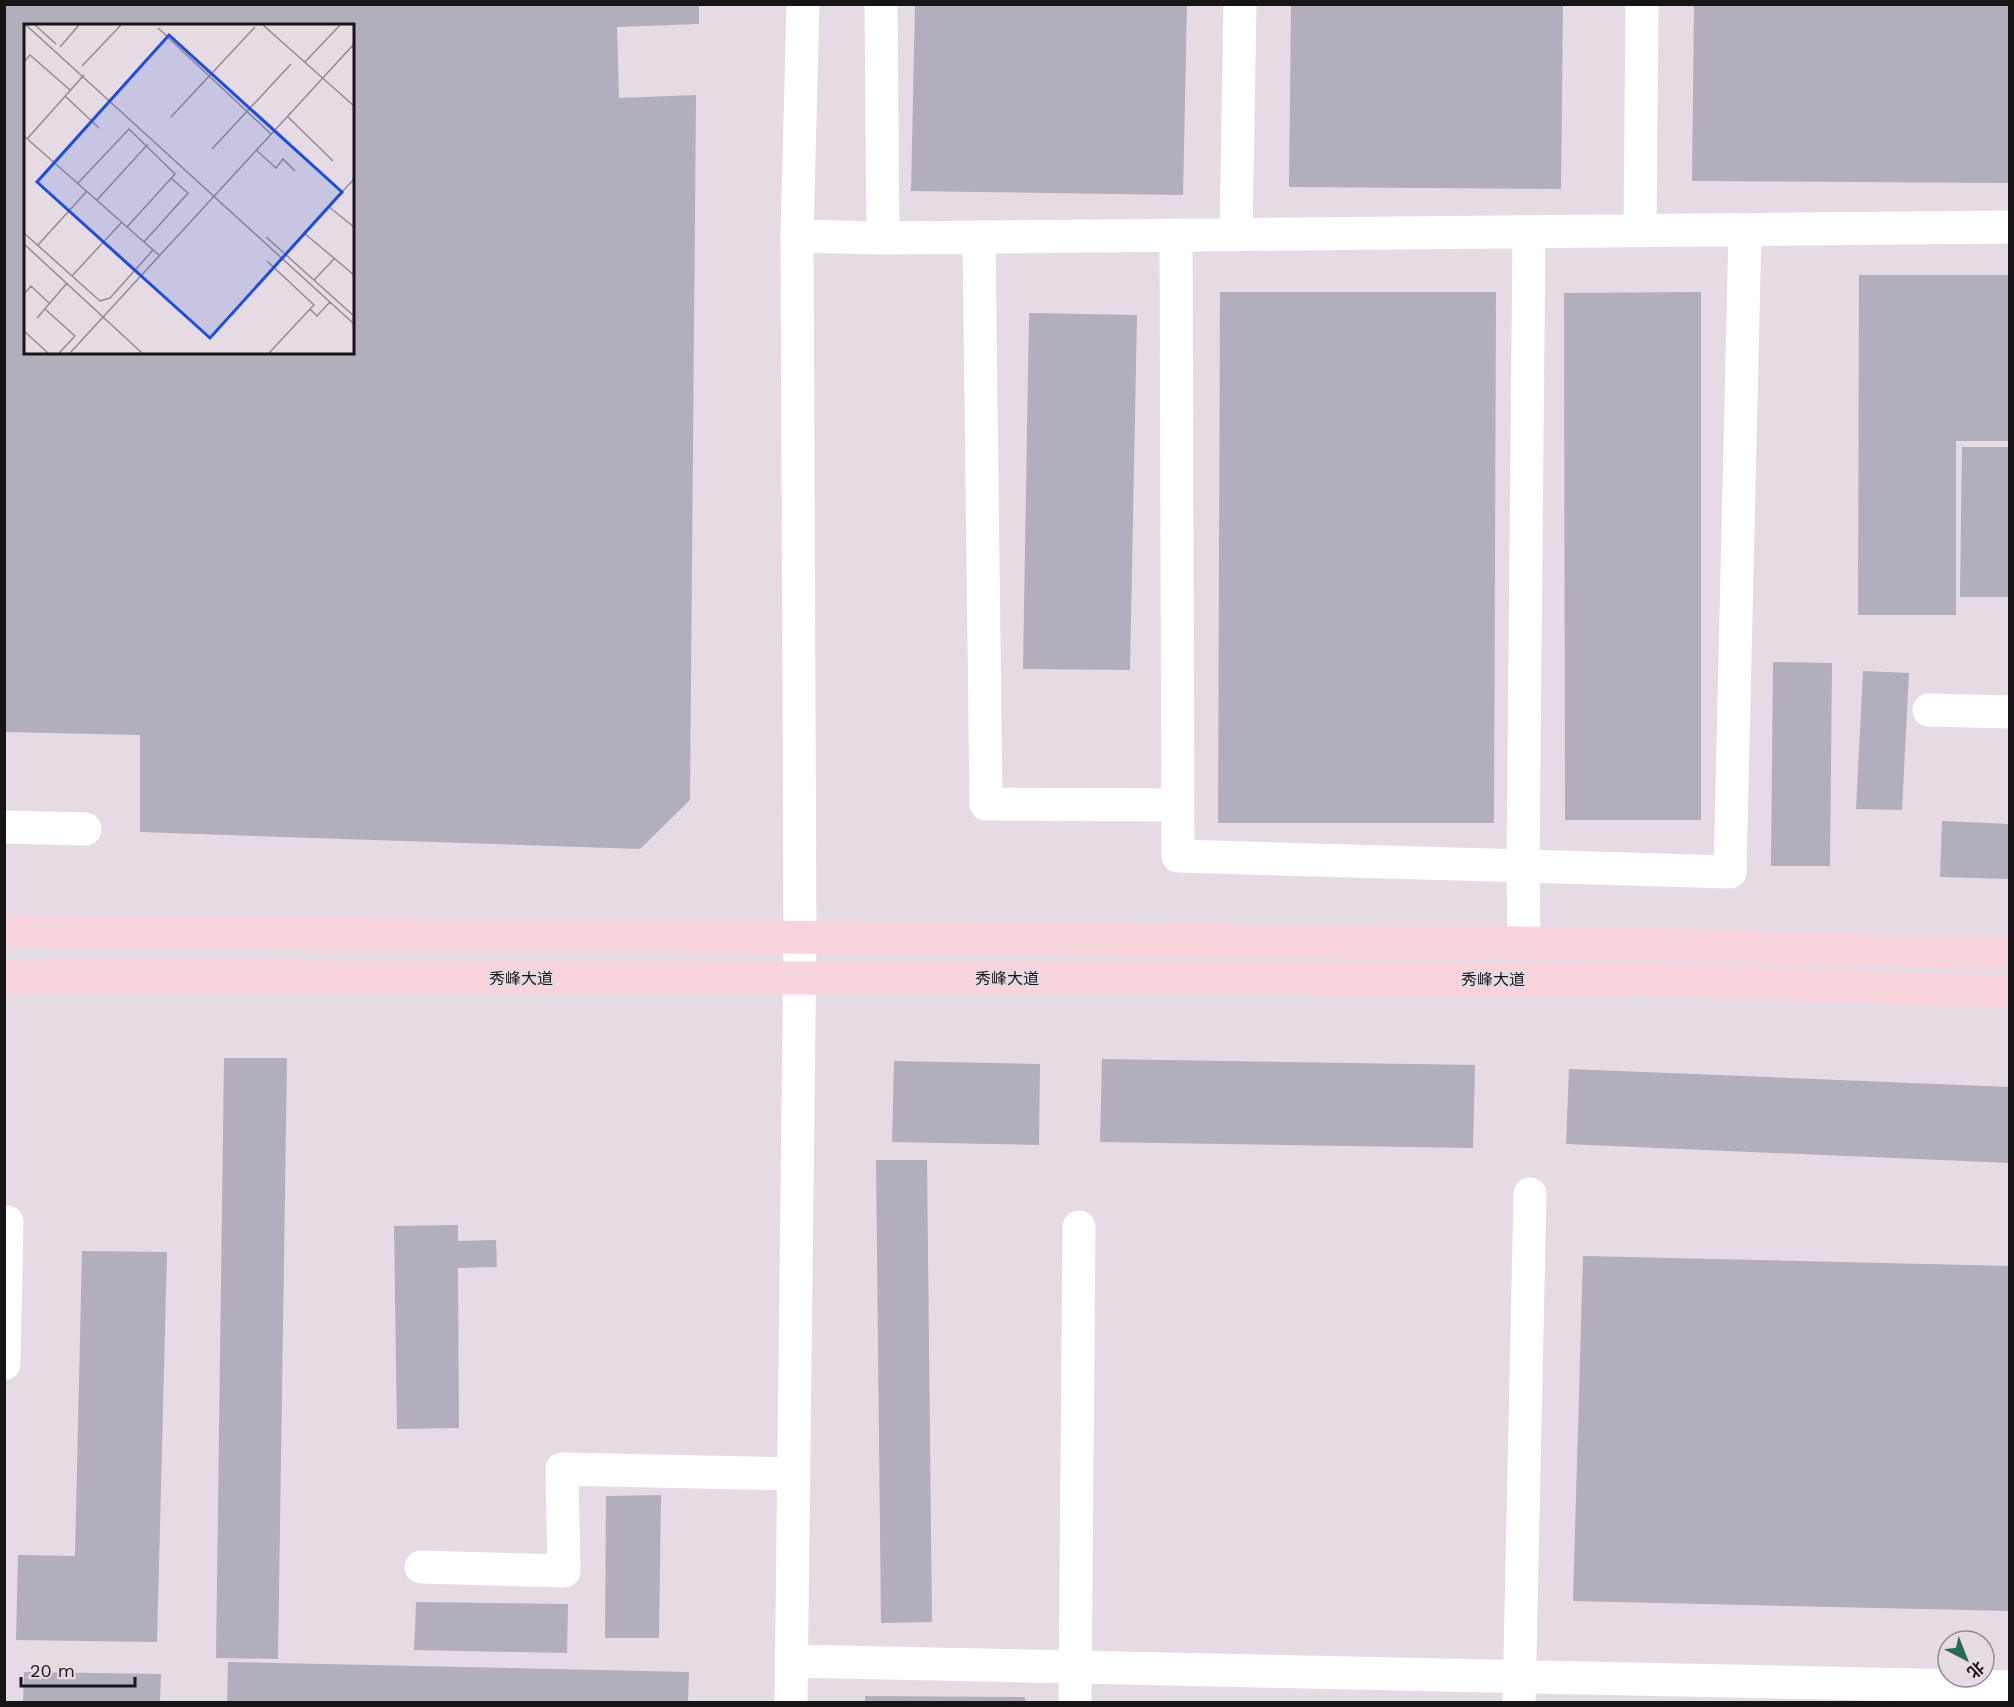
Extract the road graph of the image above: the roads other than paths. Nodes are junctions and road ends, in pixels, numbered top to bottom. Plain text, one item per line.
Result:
1 (803, 4) edge
2 (881, 4) edge
3 (1240, 4) edge
4 (1642, 4) edge
5 (2010, 227) edge
6 (1745, 230) junction
7 (1640, 231) junction
8 (1529, 232) junction
9 (1176, 235) junction
10 (1236, 235) junction
11 (798, 237) junction
12 (979, 237) junction
13 (883, 238) junction
14 (1929, 710) dead end
15 (2010, 712) edge
16 (1177, 806) junction
17 (4, 827) edge
18 (85, 829) dead end
19 (1523, 866) junction
20 (4, 931) edge
21 (800, 938) junction
22 (1524, 943) junction
23 (2010, 954) edge
24 (4, 977) edge
25 (800, 978) junction
26 (2010, 992) edge
27 (1530, 1194) dead end
28 (4, 1222) edge
29 (1079, 1227) dead end
30 (4, 1364) edge
31 (793, 1474) junction
32 (421, 1567) dead end
33 (791, 1661) junction
34 (1075, 1667) junction
35 (2010, 1687) edge
36 (1520, 1690) edge
37 (790, 1702) edge
38 (1075, 1702) edge

1 - 11 street
2 - 13 street
3 - 10 street
4 - 7 street
5 - 6 street
6 - 7 street
6 - 19 street
7 - 8 street
8 - 10 street
8 - 19 street
9 - 10 street
9 - 12 street
9 - 16 street
11 - 13 street
11 - 21 street
12 - 13 street
12 - 16 street
14 - 15 street
16 - 19 street
17 - 18 street
19 - 22 street
20 - 21 main road
21 - 22 main road
21 - 25 street
22 - 23 main road
24 - 25 main road, 秀峰大道
25 - 26 main road, 秀峰大道
25 - 31 street
27 - 36 street
28 - 30 street
29 - 34 street
31 - 32 street
31 - 33 street
33 - 34 street
33 - 37 street
34 - 36 street
34 - 38 street
35 - 36 street

